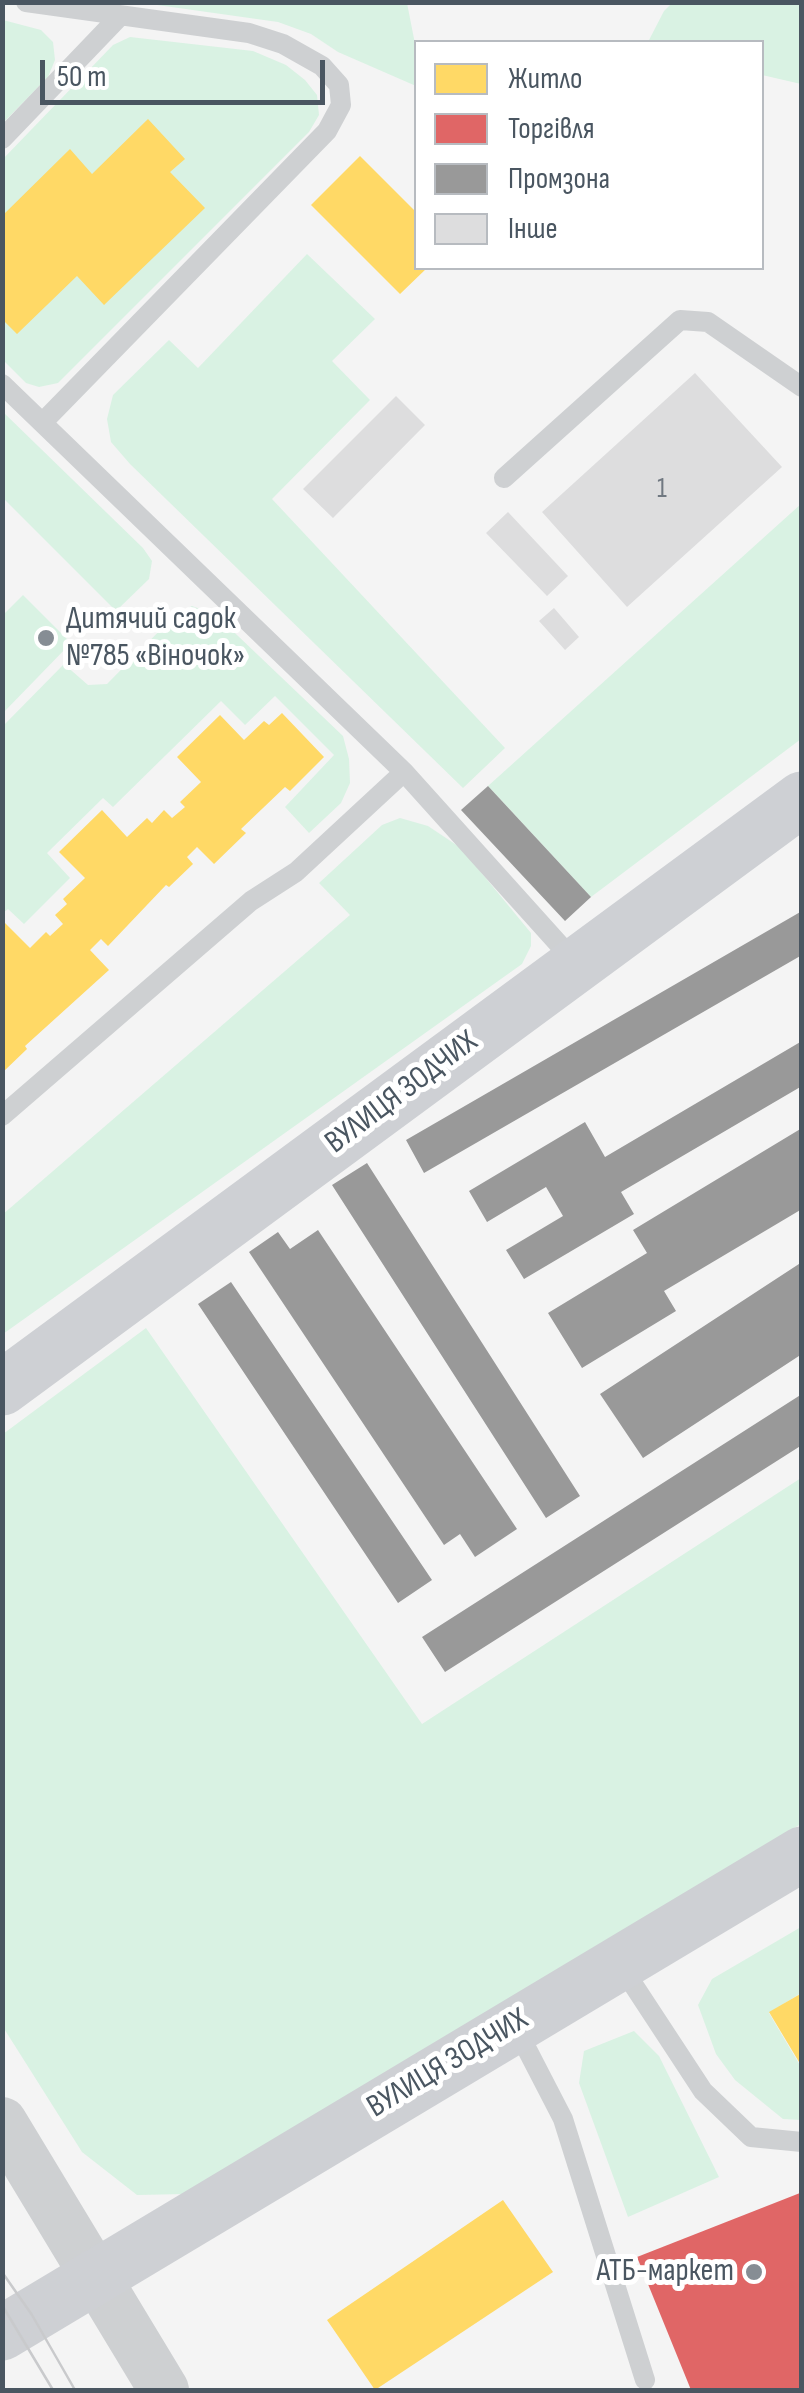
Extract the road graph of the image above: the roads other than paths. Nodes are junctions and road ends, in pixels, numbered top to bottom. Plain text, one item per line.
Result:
1 (26, 2) edge
2 (119, 17) junction
3 (2, 139) edge
4 (2, 384) edge
5 (802, 387) edge
6 (43, 422) junction
7 (504, 478) dead end
8 (404, 772) junction
9 (802, 798) edge
10 (576, 963) junction
11 (2, 1116) edge
12 (2, 1388) edge
13 (802, 1854) edge
14 (620, 1965) junction
15 (514, 2024) junction
16 (2, 2122) edge
17 (801, 2143) edge
18 (95, 2277) junction
19 (2, 2333) edge
20 (645, 2380) dead end
21 (164, 2390) edge

1 - 2 lane
2 - 3 lane
2 - 6 lane
4 - 6 lane
5 - 7 lane
6 - 8 lane
8 - 10 lane
8 - 11 lane
9 - 10 main road, ВУЛИЦЯ ЗОДЧИХ
10 - 12 main road, ВУЛИЦЯ ЗОДЧИХ
13 - 14 main road, ВУЛИЦЯ ЗОДЧИХ
14 - 15 main road, ВУЛИЦЯ ЗОДЧИХ
14 - 17 lane
15 - 18 main road, ВУЛИЦЯ ЗОДЧИХ
15 - 20 lane
16 - 18 street
18 - 19 main road, ВУЛИЦЯ ЗОДЧИХ
18 - 21 street

